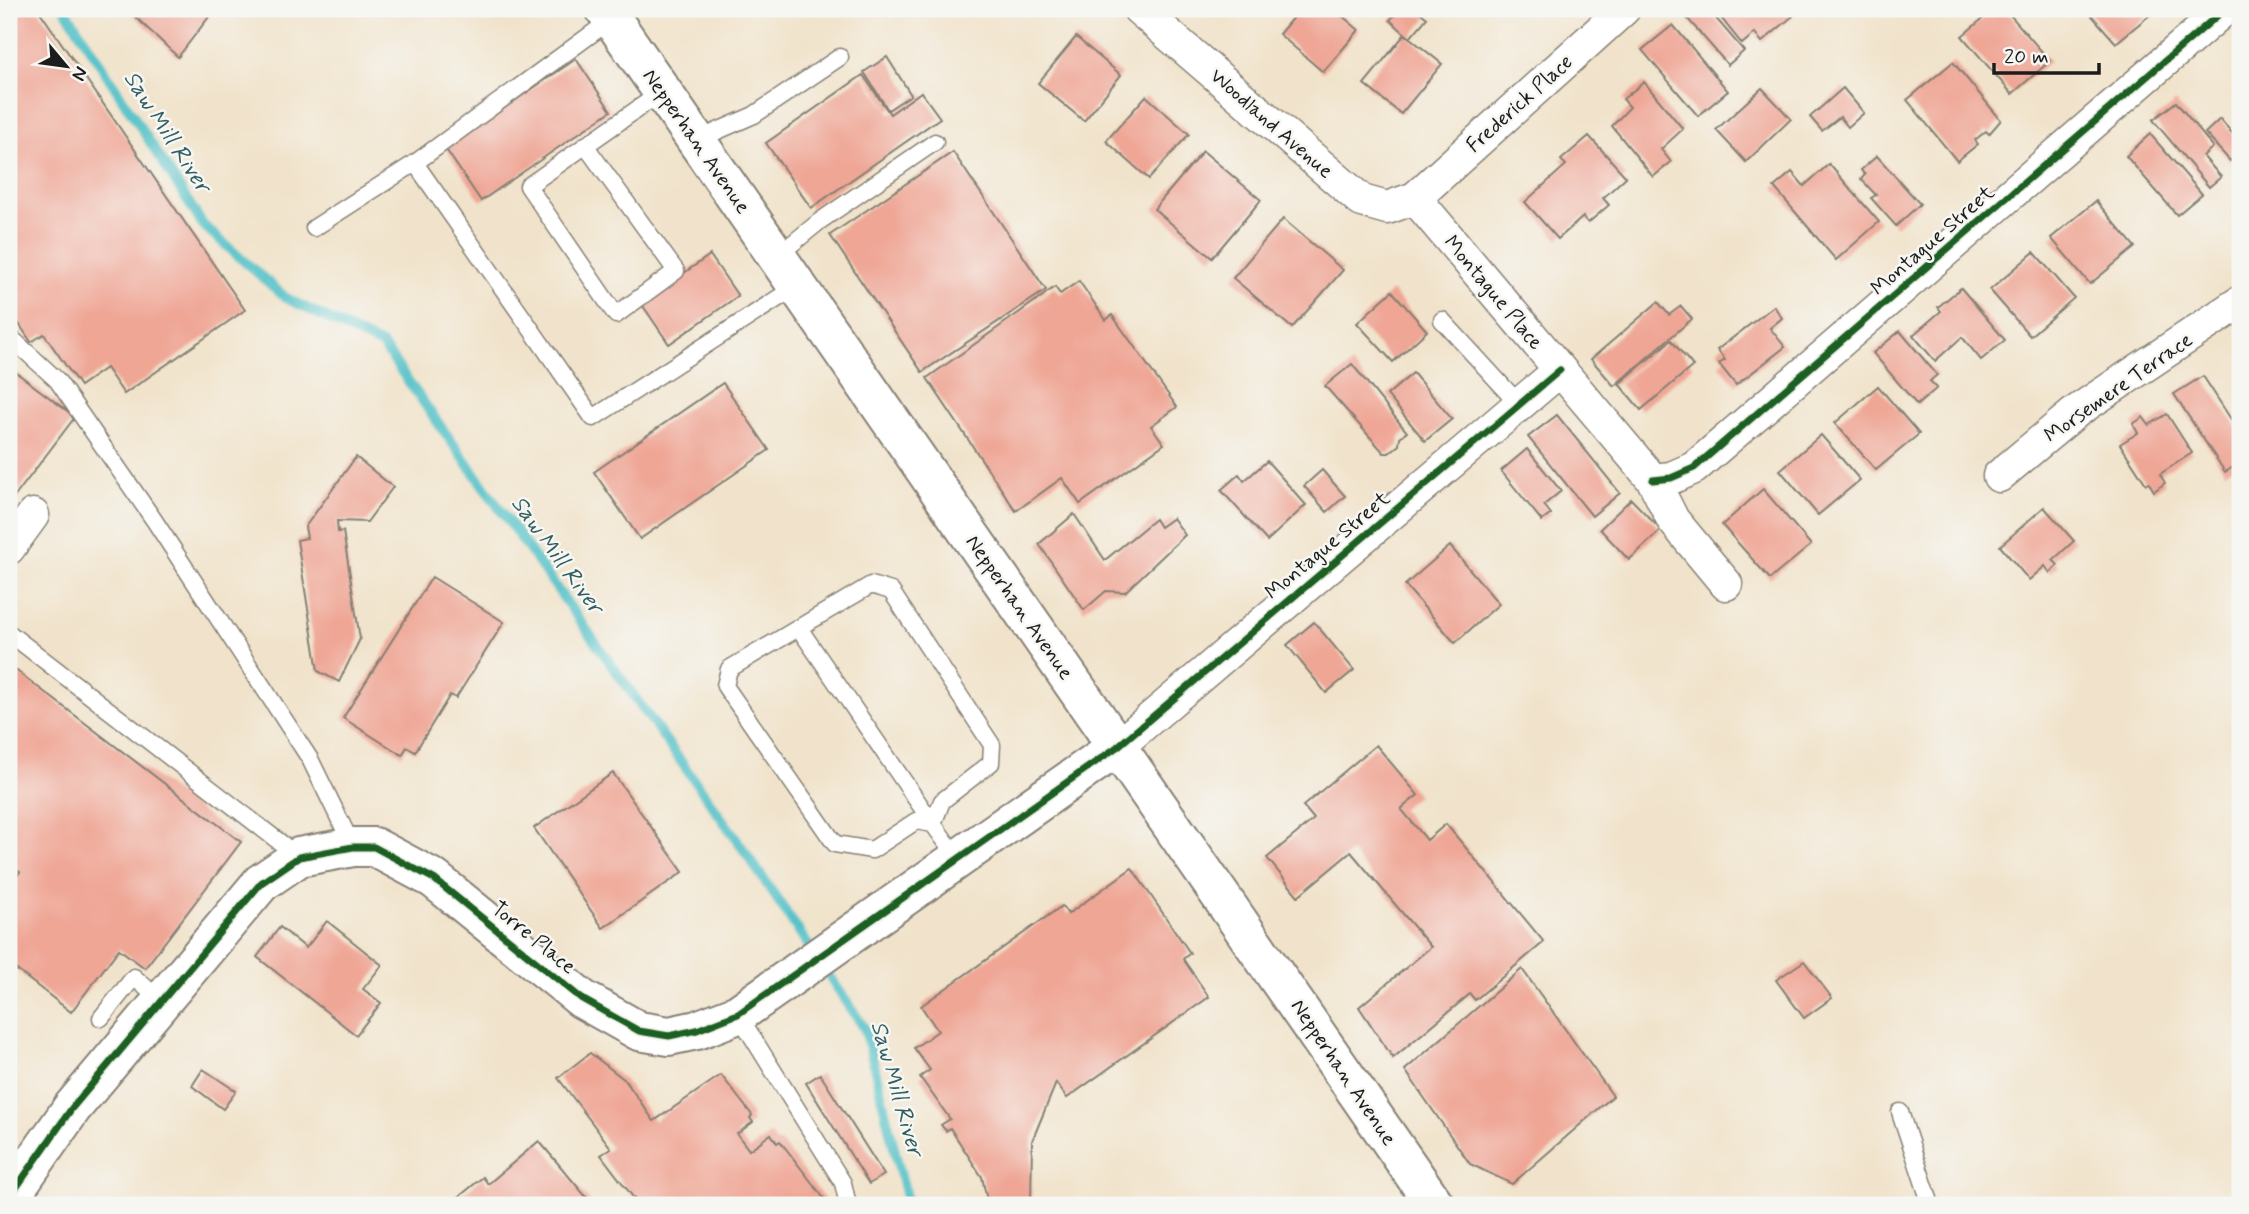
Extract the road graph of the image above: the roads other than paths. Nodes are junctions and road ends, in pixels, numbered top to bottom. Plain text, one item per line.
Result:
1 (1139, 9) edge
2 (1624, 9) edge
3 (2225, 9) edge
4 (609, 14) edge
5 (840, 57) dead end
6 (663, 91) junction
7 (697, 140) junction
8 (935, 142) dead end
9 (585, 145) junction
10 (415, 163) junction
11 (1415, 198) junction
12 (314, 228) dead end
13 (787, 271) junction
14 (2240, 302) edge
15 (1442, 320) dead end
16 (9, 336) edge
17 (1560, 370) junction
18 (1519, 404) junction
19 (1999, 476) dead end
20 (1653, 480) junction
21 (33, 515) dead end
22 (9, 548) edge
23 (1726, 584) dead end
24 (799, 628) junction
25 (9, 633) edge
26 (1117, 747) junction
27 (933, 824) junction
28 (353, 847) junction
29 (299, 857) junction
30 (959, 860) junction
31 (161, 1001) junction
32 (738, 1014) junction
33 (101, 1018) dead end
34 (1900, 1112) dead end
35 (9, 1198) edge
36 (848, 1205) edge
37 (1435, 1205) edge
38 (1931, 1205) edge

1 - 11 street, Woodland Avenue
2 - 11 street, Frederick Place
3 - 20 street, Montague Street
4 - 6 street, Nepperhan Avenue
4 - 10 lane
5 - 7 lane
6 - 7 street, Nepperhan Avenue
6 - 9 lane
7 - 13 street, Nepperhan Avenue
8 - 13 lane
9 - 9 lane
10 - 12 lane
10 - 13 lane
11 - 17 street, Montague Place
13 - 26 street, Nepperhan Avenue
14 - 19 street, Morsemere Terrace
15 - 18 lane
16 - 28 lane
17 - 18 street, Montague Street
17 - 20 street, Montague Place
18 - 26 street, Montague Street
20 - 23 street, Montague Place
21 - 22 street
24 - 27 lane
24 - 27 lane
24 - 27 lane
25 - 29 lane
26 - 30 street, Torre Place
26 - 37 street, Nepperhan Avenue
27 - 30 lane
28 - 29 street, Torre Place
28 - 32 street, Torre Place
29 - 31 street, Torre Place
30 - 32 street, Torre Place
31 - 33 lane
31 - 35 street, Torre Place
32 - 36 lane
34 - 38 lane

